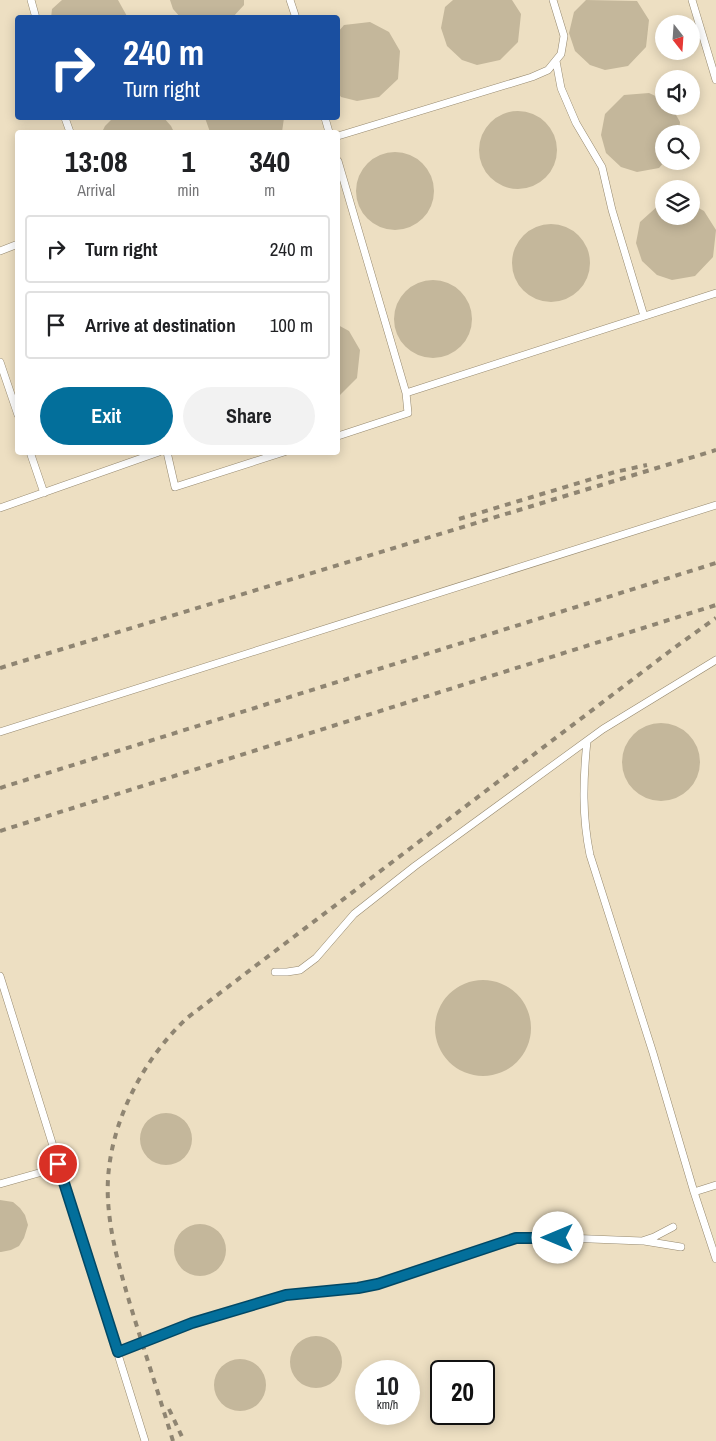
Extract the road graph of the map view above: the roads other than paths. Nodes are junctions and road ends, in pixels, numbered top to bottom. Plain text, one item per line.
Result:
1 (31, 0) edge
2 (290, 0) edge
3 (553, 0) edge
4 (692, 0) edge
5 (35, 15) edge
6 (295, 15) edge
7 (556, 60) junction
8 (716, 80) edge
9 (340, 135) edge
10 (340, 168) edge
11 (15, 245) edge
12 (0, 251) edge
13 (716, 293) edge
14 (644, 316) junction
15 (0, 362) edge
16 (406, 393) junction
17 (15, 406) edge
18 (340, 435) edge
19 (31, 455) edge
20 (151, 455) edge
21 (168, 455) edge
22 (275, 455) edge
23 (44, 493) junction
24 (716, 505) edge
25 (0, 508) edge
26 (716, 660) edge
27 (0, 732) edge
28 (587, 741) junction
29 (274, 972) dead end
30 (0, 976) edge
31 (60, 1167) junction
32 (0, 1184) edge
33 (716, 1185) edge
34 (694, 1192) junction
35 (673, 1227) dead end
36 (642, 1241) junction
37 (681, 1247) dead end
38 (716, 1259) edge
39 (118, 1352) junction
40 (145, 1441) edge

1 - 5 lane
2 - 6 lane
3 - 7 lane
4 - 8 lane
7 - 9 lane
7 - 14 lane
10 - 16 lane
11 - 12 lane
13 - 14 lane
14 - 16 lane
15 - 17 lane
16 - 18 lane
19 - 23 lane
20 - 23 lane
21 - 22 lane
23 - 25 lane
24 - 27 lane
26 - 28 lane
28 - 29 lane
28 - 34 lane
30 - 31 lane
31 - 32 lane
31 - 39 lane
33 - 34 lane
34 - 38 lane
35 - 36 lane
36 - 37 lane
36 - 39 lane
39 - 40 lane

